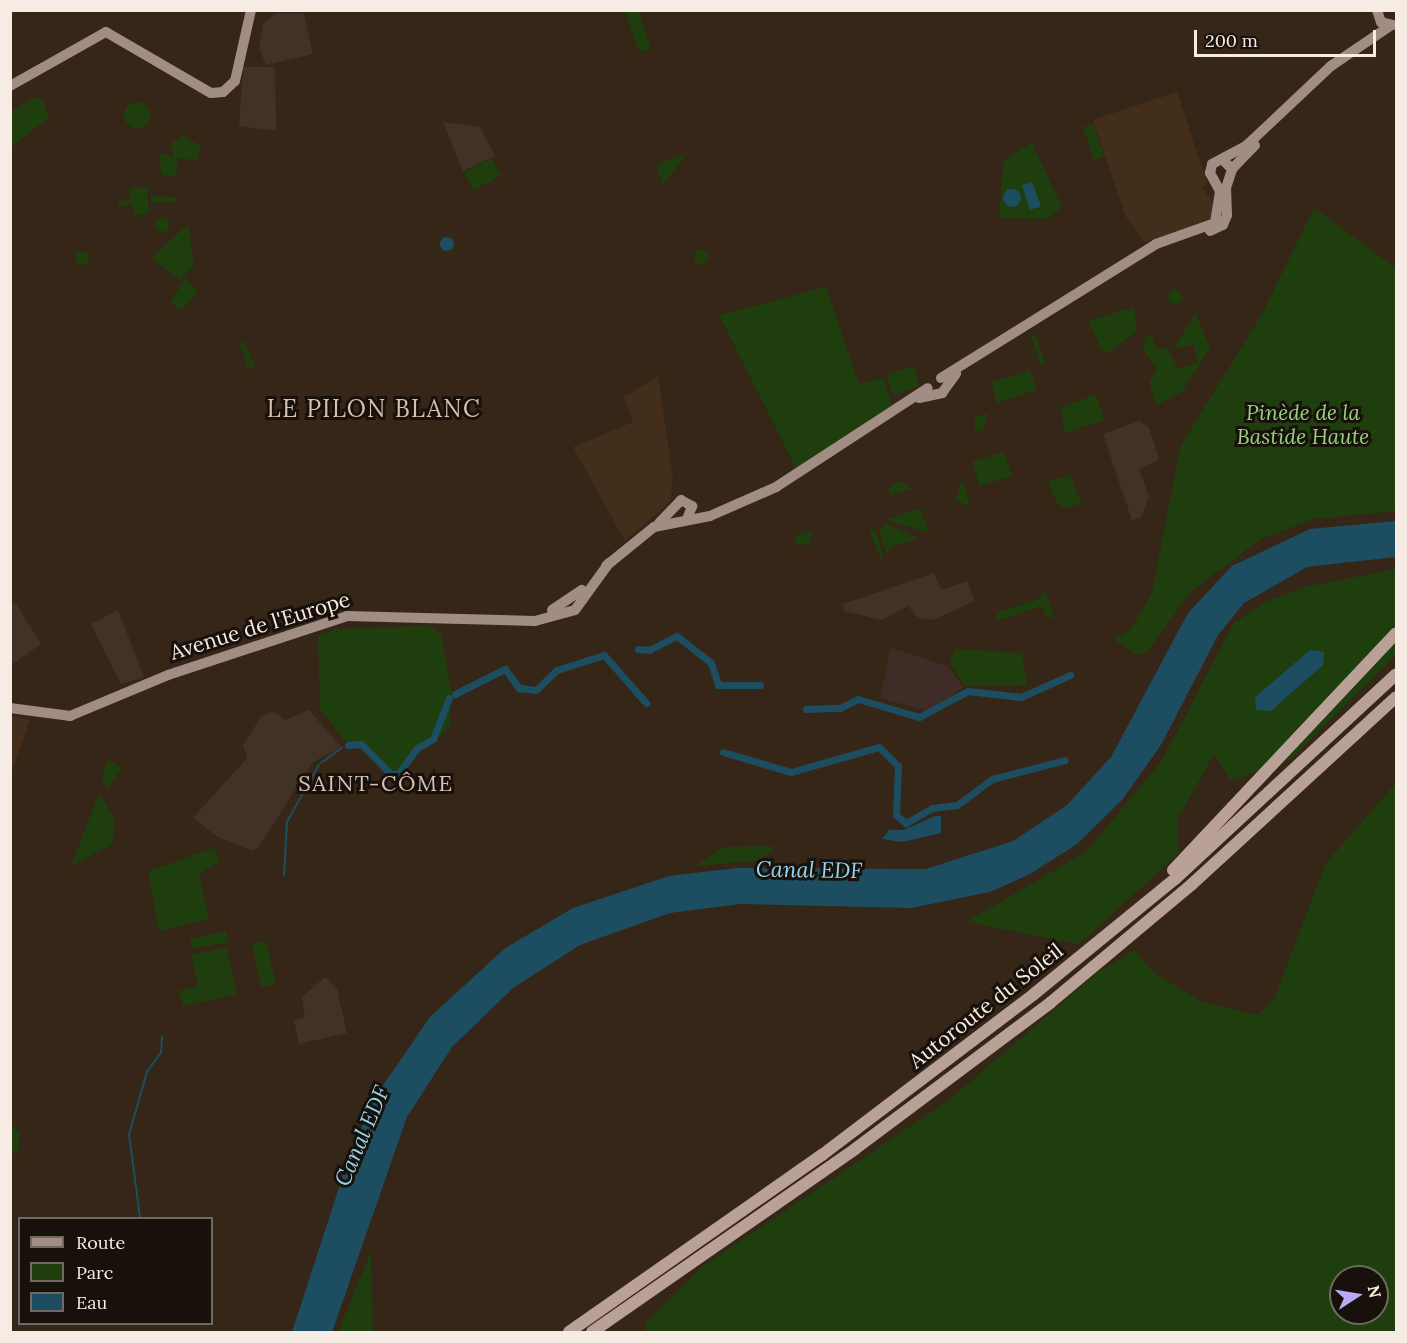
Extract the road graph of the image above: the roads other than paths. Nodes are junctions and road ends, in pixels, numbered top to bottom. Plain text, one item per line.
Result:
1 (252, 10) edge
2 (1378, 12) edge
3 (1393, 25) edge
4 (1370, 37) junction
5 (10, 86) edge
6 (1271, 123) junction
7 (1222, 159) junction
8 (1232, 169) junction
9 (1222, 181) junction
10 (692, 506) junction
11 (675, 507) junction
12 (714, 514) junction
13 (684, 518) junction
14 (654, 527) junction
15 (1396, 633) edge
16 (1396, 674) edge
17 (1396, 697) edge
18 (10, 708) edge
19 (1128, 919) junction
20 (569, 1332) edge
21 (592, 1332) edge

1 - 5 main road
2 - 3 main road
2 - 4 main road
3 - 4 main road
4 - 6 main road
6 - 7 main road
6 - 8 main road
7 - 8 main road
7 - 9 main road
8 - 9 main road
9 - 12 main road, Avenue de l'Europe
10 - 11 main road
10 - 12 main road
10 - 13 main road
11 - 13 main road
11 - 14 main road, Avenue de l'Europe
12 - 13 main road, Avenue de l'Europe
13 - 14 main road, Avenue de l'Europe
14 - 18 main road, Avenue de l'Europe
15 - 19 highway
16 - 19 highway, Autoroute du Soleil
17 - 21 highway, Autoroute du Soleil
19 - 20 highway, Autoroute du Soleil

